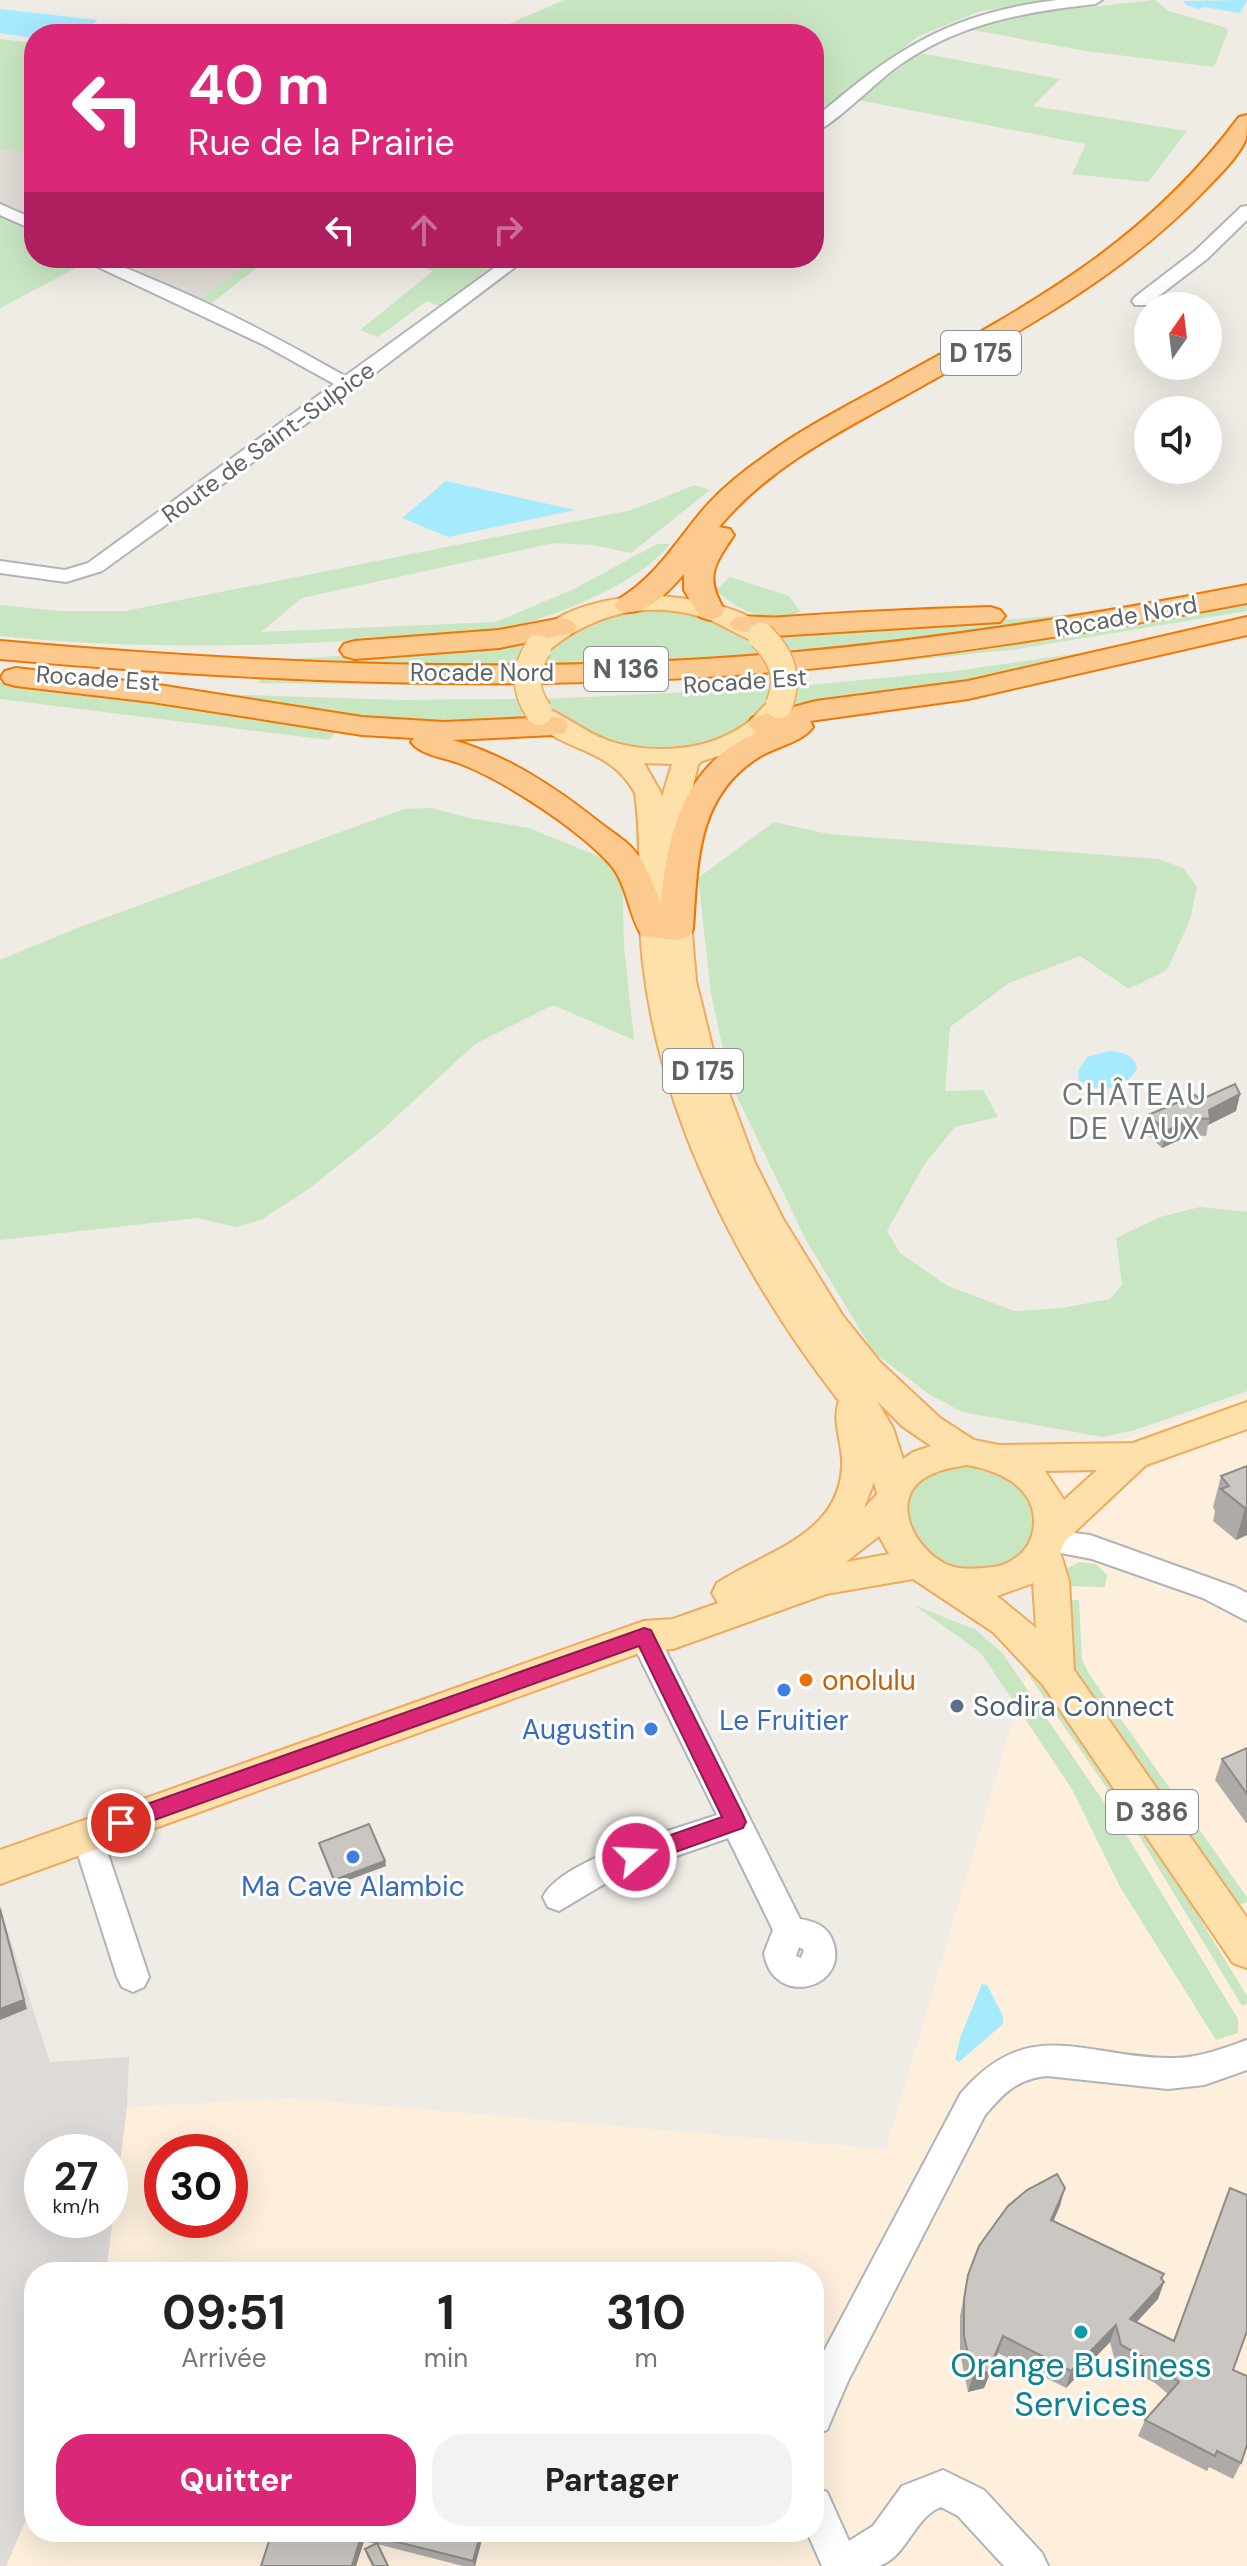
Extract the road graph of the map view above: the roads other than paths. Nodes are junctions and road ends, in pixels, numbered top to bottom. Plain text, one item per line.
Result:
1 (1095, 0) edge
2 (824, 119) edge
3 (1247, 122) edge
4 (1247, 147) edge
5 (0, 209) edge
6 (1247, 211) edge
7 (24, 220) edge
8 (111, 268) edge
9 (506, 268) edge
10 (1153, 292) edge
11 (348, 385) junction
12 (0, 567) edge
13 (1247, 586) edge
14 (1247, 594) edge
15 (629, 605) junction
16 (710, 611) junction
17 (1247, 616) edge
18 (1247, 626) edge
19 (562, 627) junction
20 (753, 630) junction
21 (0, 647) edge
22 (0, 673) edge
23 (968, 690) junction
24 (771, 715) junction
25 (546, 719) junction
26 (362, 726) junction
27 (609, 751) junction
28 (694, 753) junction
29 (665, 928) junction
30 (855, 1401) junction
31 (1247, 1415) edge
32 (983, 1455) junction
33 (1134, 1456) junction
34 (890, 1499) junction
35 (1049, 1542) junction
36 (929, 1571) junction
37 (730, 1593) junction
38 (1247, 1609) edge
39 (644, 1636) junction
40 (1056, 1674) junction
41 (736, 1822) junction
42 (87, 1836) junction
43 (0, 1867) edge
44 (559, 1897) dead end
45 (792, 1935) dead end
46 (1247, 1950) edge
47 (133, 1977) dead end
48 (1247, 2055) edge
49 (824, 2394) edge
50 (824, 2526) edge
51 (843, 2566) edge
52 (1029, 2566) edge

1 - 2 street
3 - 15 highway, D 175
4 - 16 highway, D 175
5 - 7 street
6 - 10 street
8 - 11 street
9 - 11 street, Route de Saint-Sulpice
11 - 12 street, Route de Saint-Sulpice
13 - 20 highway
14 - 21 highway, Rocade Nord / N 136
15 - 16 main road
15 - 19 main road
16 - 20 main road
17 - 22 highway, Rocade Est / N 136
18 - 23 highway
19 - 21 highway
19 - 25 main road, bridge
20 - 24 main road, bridge
22 - 26 highway
23 - 24 highway
23 - 29 highway
24 - 28 main road
25 - 26 highway
25 - 27 main road
26 - 29 highway
27 - 28 main road
27 - 29 main road, D 175
28 - 29 main road, D 175
29 - 30 main road, D 175
29 - 32 main road, D 175
30 - 34 main road, D 175
30 - 37 main road
31 - 33 main road
32 - 33 main road
32 - 34 main road
32 - 35 main road
33 - 35 main road
34 - 36 main road
34 - 37 main road
35 - 36 main road
35 - 38 street
35 - 40 main road
36 - 39 main road
36 - 40 main road, D 386
37 - 39 main road
39 - 41 street
39 - 42 main road
40 - 46 main road, D 386
41 - 44 street
41 - 45 street
42 - 43 main road
42 - 47 street
48 - 49 street
50 - 51 street
51 - 52 street

